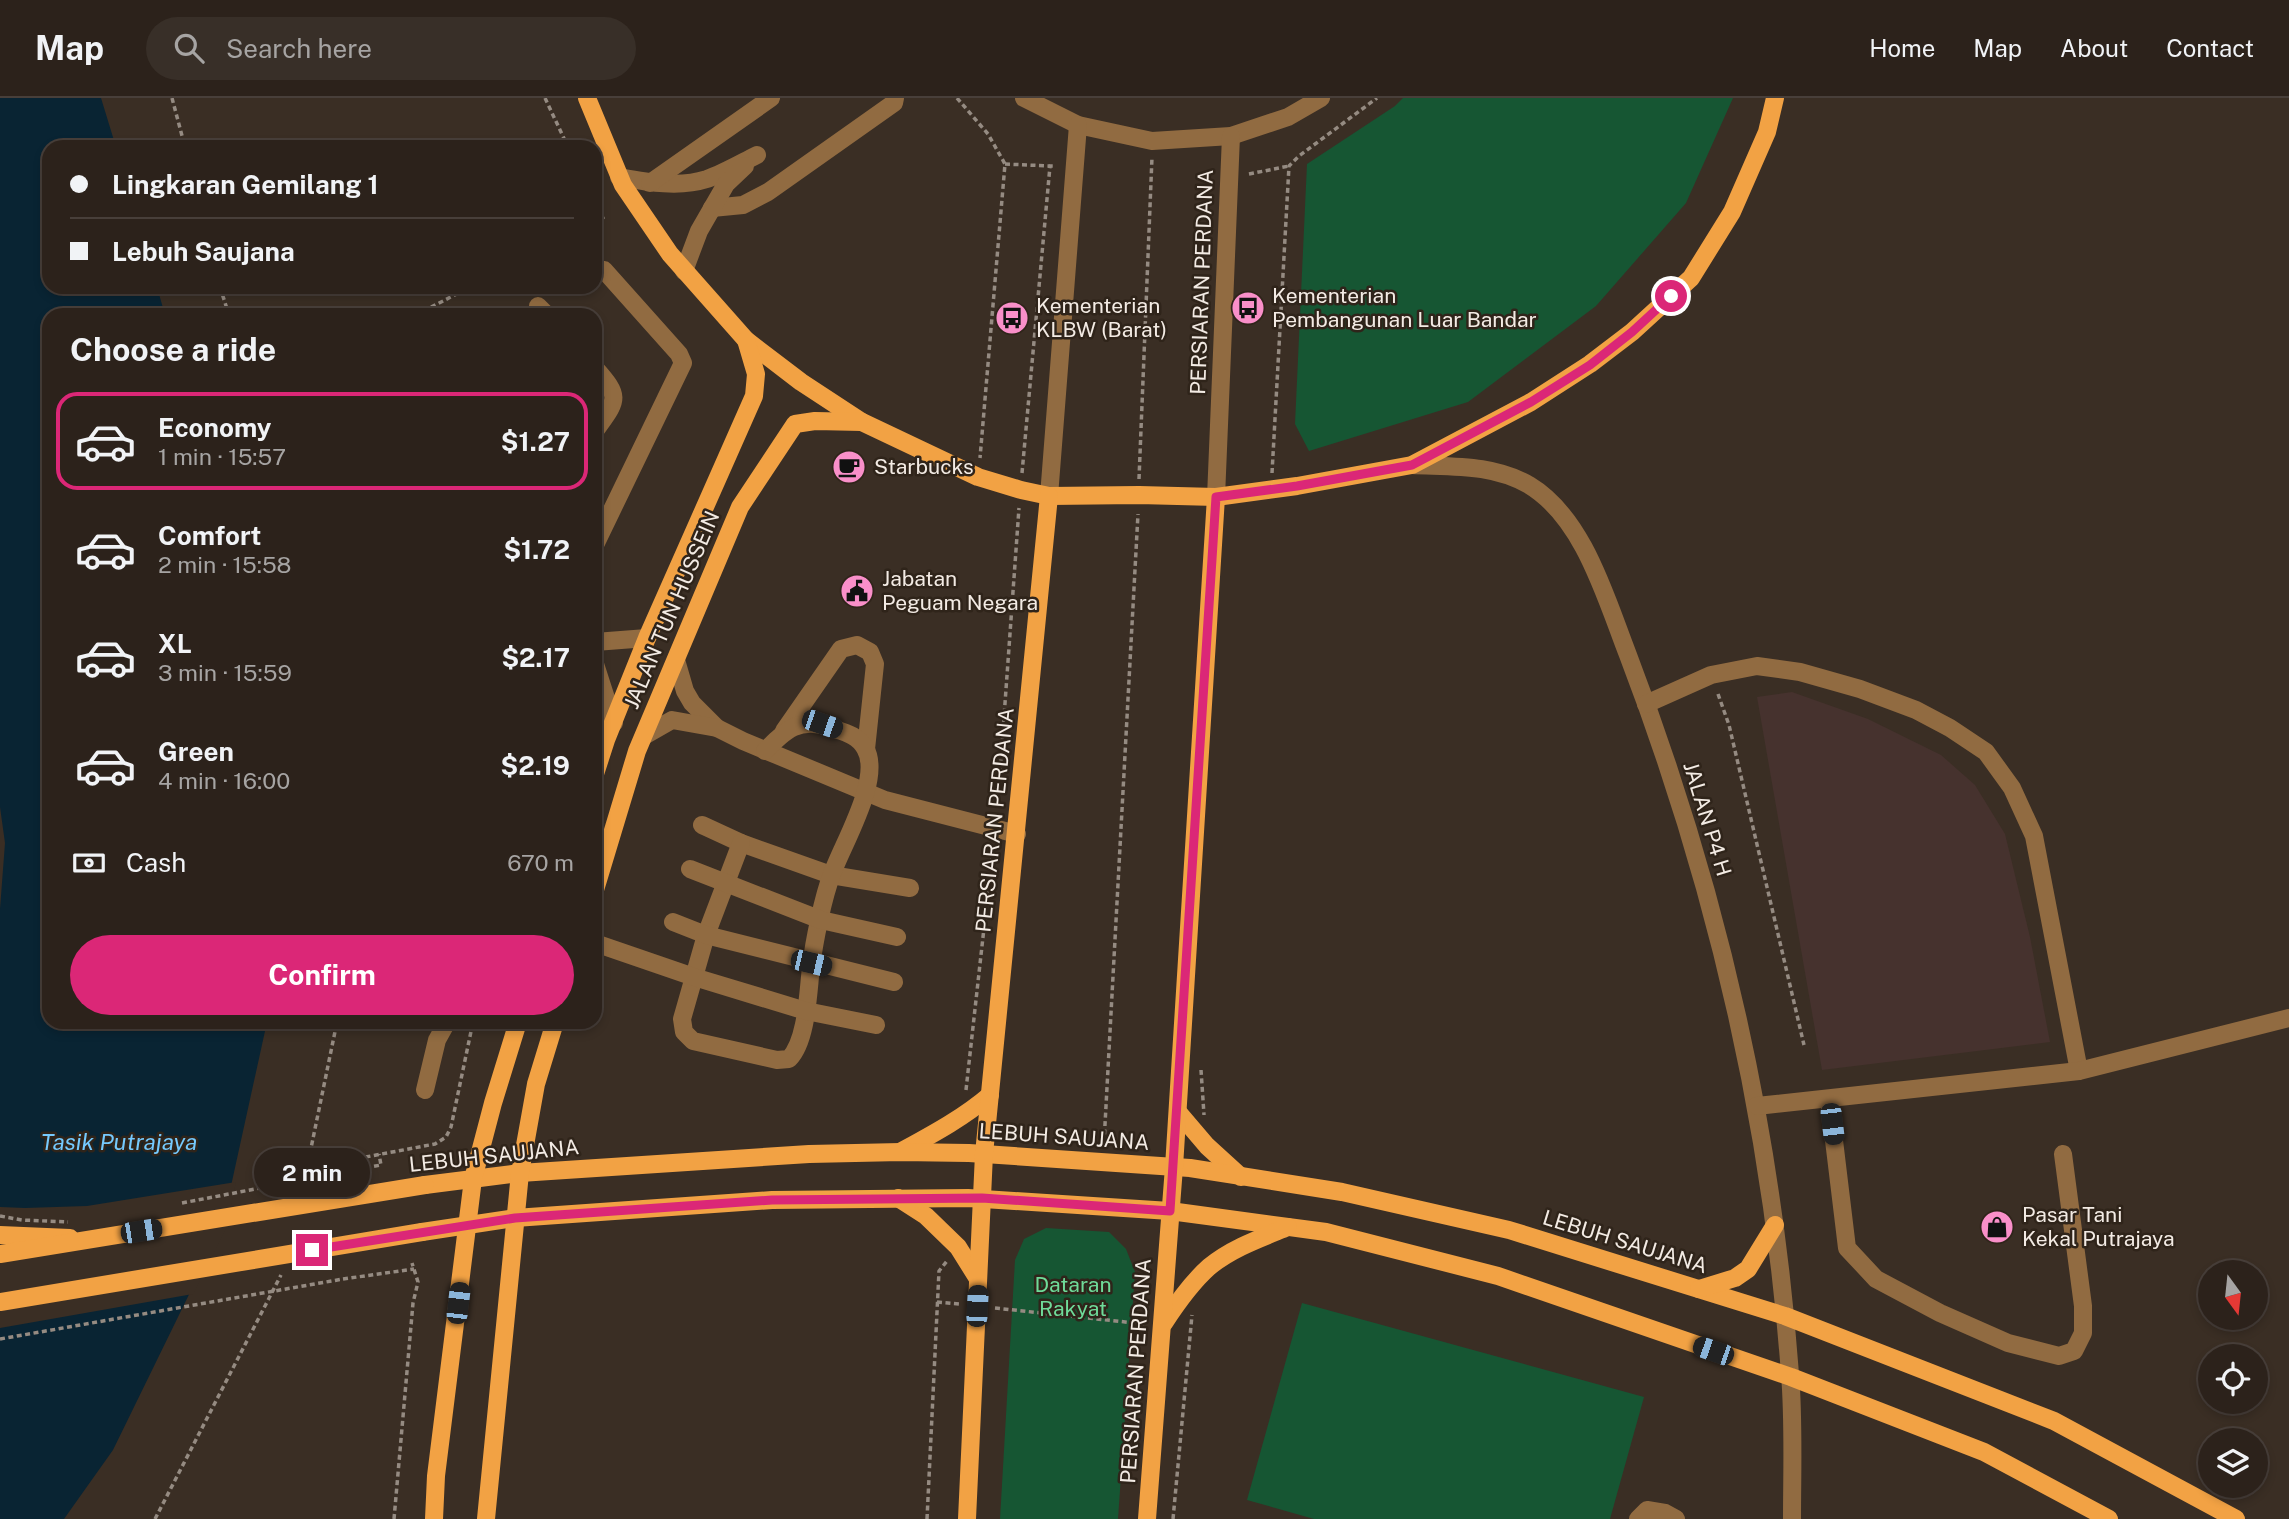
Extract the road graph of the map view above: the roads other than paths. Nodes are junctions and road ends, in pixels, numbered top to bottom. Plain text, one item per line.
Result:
1 (587, 98) edge
2 (771, 98) edge
3 (895, 98) edge
4 (1024, 98) edge
5 (1321, 98) edge
6 (1775, 98) edge
7 (1078, 125) junction
8 (1231, 136) junction
9 (619, 177) junction
10 (650, 183) junction
11 (712, 208) junction
12 (604, 270) dead end
13 (684, 271) junction
14 (746, 340) junction
15 (602, 375) edge
16 (602, 422) edge
17 (862, 422) junction
18 (1412, 465) junction
19 (1049, 496) junction
20 (1216, 497) junction
21 (602, 531) edge
22 (647, 638) junction
23 (602, 641) edge
24 (676, 660) junction
25 (602, 686) edge
26 (1646, 704) junction
27 (614, 723) junction
28 (717, 728) junction
29 (784, 732) junction
30 (644, 736) junction
31 (866, 749) junction
32 (765, 751) junction
33 (602, 755) edge
34 (866, 792) junction
35 (702, 825) dead end
36 (1017, 834) junction
37 (741, 843) junction
38 (602, 868) edge
39 (690, 869) dead end
40 (831, 876) junction
41 (726, 884) junction
42 (910, 888) dead end
43 (821, 920) junction
44 (673, 922) dead end
45 (706, 935) junction
46 (897, 937) dead end
47 (602, 945) edge
48 (811, 963) junction
49 (694, 977) junction
50 (894, 982) dead end
51 (806, 1011) junction
52 (2289, 1018) edge
53 (876, 1025) dead end
54 (443, 1029) edge
55 (516, 1029) edge
56 (553, 1029) edge
57 (2079, 1071) junction
58 (425, 1090) dead end
59 (990, 1095) junction
60 (1829, 1099) junction
61 (1757, 1106) junction
62 (1178, 1112) junction
63 (901, 1152) junction
64 (984, 1154) junction
65 (2063, 1154) dead end
66 (1174, 1167) junction
67 (520, 1173) junction
68 (1241, 1177) junction
69 (473, 1179) junction
70 (898, 1198) junction
71 (982, 1198) junction
72 (1170, 1211) junction
73 (515, 1218) junction
74 (469, 1224) junction
75 (1775, 1225) junction
76 (1288, 1227) junction
77 (0, 1235) edge
78 (89, 1239) junction
79 (0, 1254) edge
80 (978, 1279) junction
81 (1699, 1289) junction
82 (0, 1302) edge
83 (1785, 1316) junction
84 (1163, 1325) junction
85 (1791, 1377) junction
86 (434, 1519) edge
87 (486, 1519) edge
88 (967, 1519) edge
89 (1147, 1519) edge
90 (1638, 1519) edge
91 (1676, 1519) edge
92 (1792, 1519) edge
93 (2109, 1519) edge
94 (2236, 1519) edge

1 - 9 main road
2 - 10 street
3 - 11 street
4 - 7 street
5 - 8 street
6 - 18 main road
7 - 8 street
7 - 19 street, PERSIARAN PERDANA
8 - 20 street, PERSIARAN PERDANA
9 - 10 street
9 - 13 main road
10 - 11 street
11 - 13 street
12 - 21 street
13 - 14 main road
14 - 17 main road
14 - 22 main road, JALAN TUN HUSSEIN
15 - 16 street
17 - 19 main road
17 - 24 main road, JALAN TUN HUSSEIN
18 - 20 main road
18 - 26 street, JALAN P4 H
19 - 20 main road
19 - 36 main road, PERSIARAN PERDANA
20 - 62 main road, PERSIARAN PERDANA
22 - 23 street
22 - 27 main road, JALAN TUN HUSSEIN
24 - 28 street
24 - 30 main road, JALAN TUN HUSSEIN
25 - 27 street
26 - 57 street
26 - 61 street, JALAN P4 H
27 - 33 main road, JALAN TUN HUSSEIN
28 - 30 street
28 - 32 street
29 - 31 street
29 - 31 street
29 - 32 street
30 - 38 main road, JALAN TUN HUSSEIN
31 - 34 street
32 - 34 street
34 - 36 street
34 - 40 street
35 - 37 street
36 - 59 main road, PERSIARAN PERDANA
37 - 40 street
37 - 41 street
39 - 41 street
40 - 42 street
40 - 43 street
41 - 43 street
41 - 45 street
43 - 46 street
43 - 48 street
44 - 45 street
45 - 48 street
45 - 49 street
47 - 49 street
48 - 50 street
48 - 51 street
49 - 51 street
49 - 51 street
51 - 53 street
52 - 57 street
54 - 58 street
55 - 69 main road
56 - 67 main road
57 - 60 street
59 - 63 main road
59 - 64 main road, PERSIARAN PERDANA
60 - 61 street
60 - 65 street
61 - 75 street, JALAN P4 H
62 - 66 main road, PERSIARAN PERDANA
62 - 68 main road
63 - 64 main road, LEBUH SAUJANA
63 - 67 main road, LEBUH SAUJANA
64 - 66 main road, LEBUH SAUJANA
64 - 71 main road, PERSIARAN PERDANA
66 - 68 main road, LEBUH SAUJANA
66 - 72 main road, PERSIARAN PERDANA
67 - 69 main road, LEBUH SAUJANA
67 - 73 main road
68 - 81 main road, LEBUH SAUJANA
69 - 74 main road
69 - 78 main road, LEBUH SAUJANA, bridge
70 - 71 main road
70 - 73 main road
70 - 80 main road
71 - 72 main road
71 - 80 main road, PERSIARAN PERDANA
72 - 76 main road
72 - 84 main road, PERSIARAN PERDANA
73 - 74 main road
73 - 87 main road
74 - 82 main road, bridge
74 - 86 main road
75 - 81 main road
75 - 83 street, JALAN P4 H
76 - 84 main road
76 - 85 main road
77 - 78 main road, bridge
78 - 79 main road, LEBUH SAUJANA, bridge
80 - 88 main road, PERSIARAN PERDANA
81 - 83 main road, LEBUH SAUJANA
83 - 85 street, JALAN P4 H
83 - 94 main road, LEBUH SAUJANA
84 - 89 main road, PERSIARAN PERDANA
85 - 92 street, JALAN P4 H
85 - 93 main road
90 - 91 street

